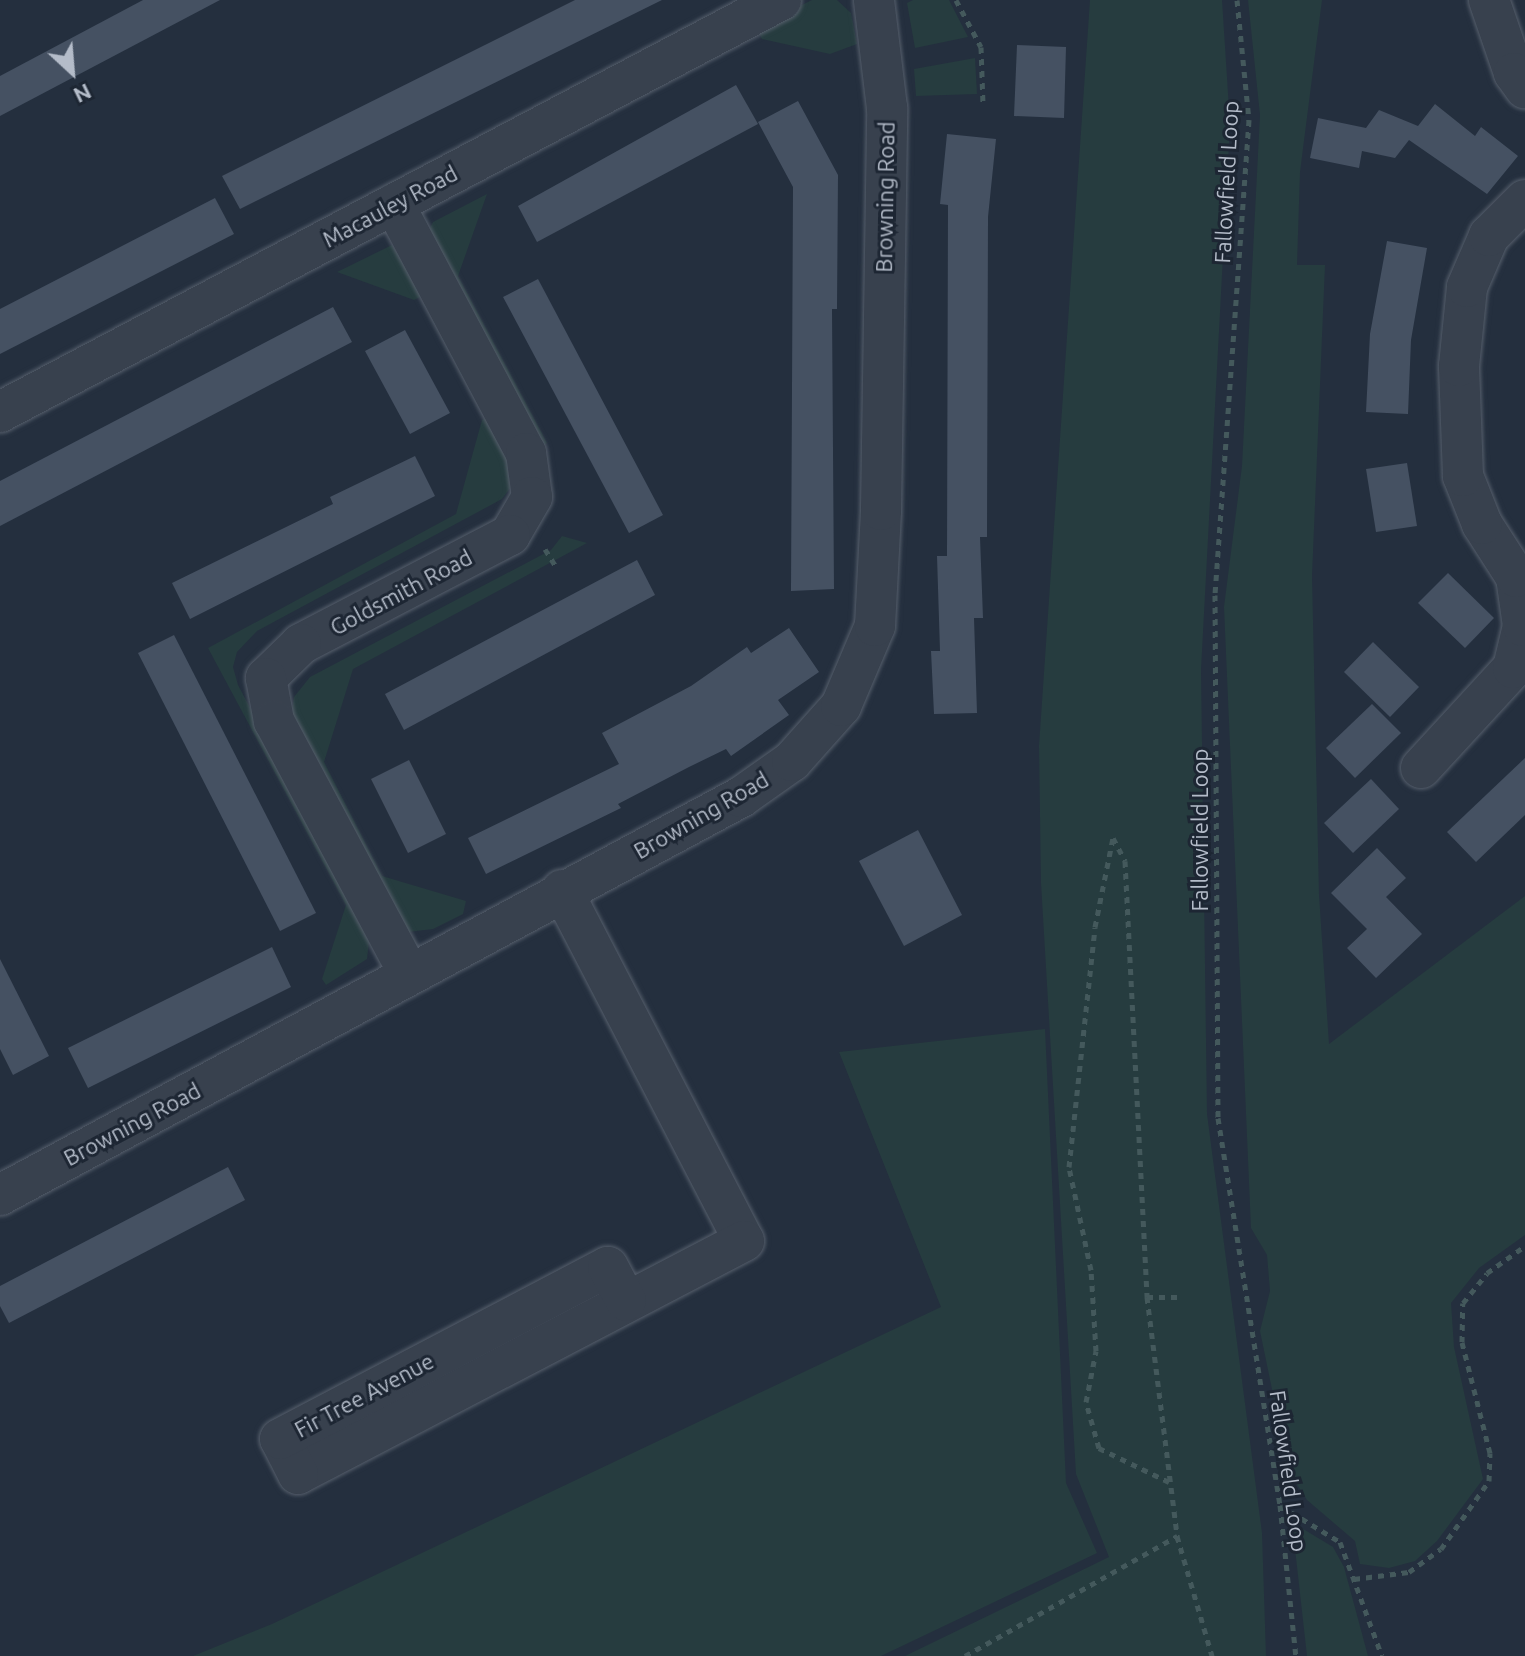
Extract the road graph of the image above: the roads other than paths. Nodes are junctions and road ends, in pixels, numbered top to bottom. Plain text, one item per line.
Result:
1 (781, 0) edge
2 (874, 0) edge
3 (1489, 0) edge
4 (1525, 88) edge
5 (1525, 200) edge
6 (394, 204) junction
7 (0, 412) edge
8 (1421, 768) dead end
9 (562, 890) junction
10 (409, 974) junction
11 (0, 1195) edge
12 (626, 1301) junction

1 - 6 street, Macauley Road
2 - 9 street, Browning Road
3 - 4 street
5 - 8 street
6 - 7 street, Macauley Road
6 - 10 street, Goldsmith Road
9 - 10 street, Browning Road
9 - 12 street, Fir Tree Avenue
10 - 11 street, Browning Road
12 - 12 street, Fir Tree Avenue

